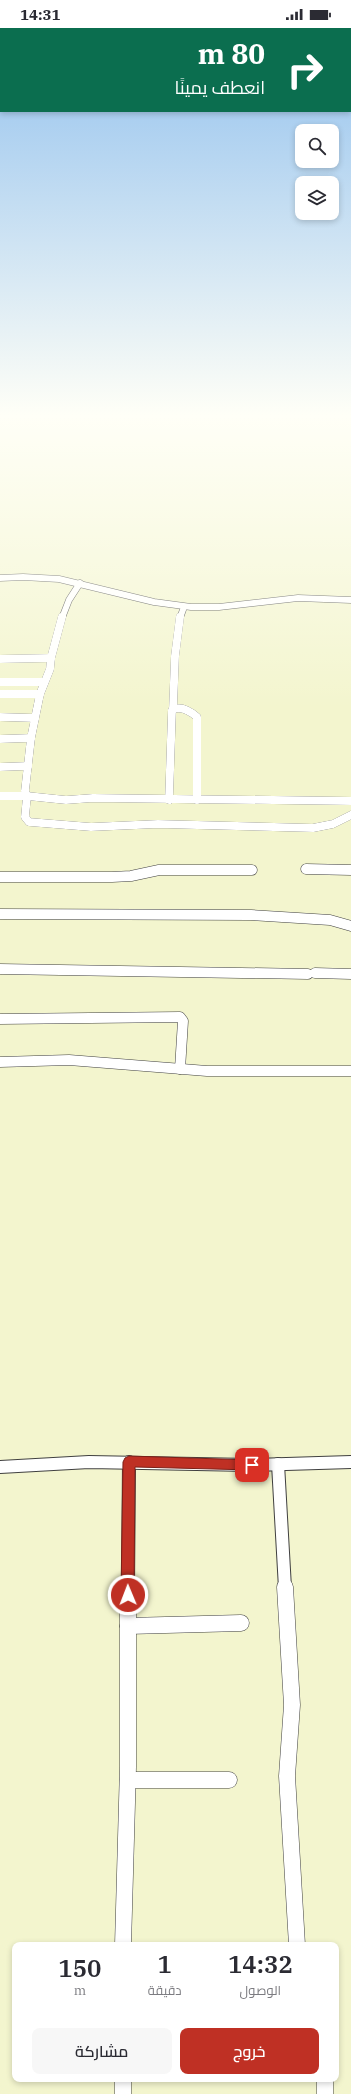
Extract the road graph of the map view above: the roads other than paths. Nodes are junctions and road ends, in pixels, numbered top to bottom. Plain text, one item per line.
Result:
1 (0, 578) edge
2 (80, 583) junction
3 (351, 600) edge
4 (184, 607) junction
5 (51, 658) junction
6 (0, 659) edge
7 (0, 682) edge
8 (44, 682) junction
9 (0, 694) edge
10 (40, 694) junction
11 (173, 709) junction
12 (0, 718) edge
13 (35, 718) junction
14 (31, 738) junction
15 (0, 739) edge
16 (28, 766) junction
17 (0, 767) edge
18 (0, 796) edge
19 (27, 796) junction
20 (170, 800) junction
21 (197, 800) junction
22 (351, 801) edge
23 (351, 815) edge
24 (306, 869) dead end
25 (252, 870) dead end
26 (351, 870) edge
27 (0, 877) edge
28 (0, 914) edge
29 (351, 926) edge
30 (0, 969) edge
31 (351, 974) edge
32 (0, 1019) edge
33 (0, 1062) edge
34 (180, 1069) junction
35 (351, 1071) edge
36 (129, 1462) junction
37 (351, 1462) edge
38 (278, 1464) junction
39 (0, 1467) edge
40 (241, 1623) dead end
41 (128, 1626) junction
42 (128, 1780) junction
43 (229, 1780) dead end
44 (123, 1942) edge
45 (297, 1942) edge
46 (123, 2082) edge
47 (325, 2082) edge
48 (123, 2094) edge
49 (325, 2094) edge

1 - 2 street
2 - 4 street
2 - 5 street
3 - 4 street
4 - 11 street
5 - 6 street
5 - 8 street
7 - 8 street
8 - 10 street
9 - 10 street
10 - 13 street
11 - 20 street
11 - 21 street
12 - 13 street
13 - 14 street
14 - 15 street
14 - 16 street
16 - 17 street
16 - 19 street
18 - 19 street
19 - 20 street
19 - 23 street
20 - 21 street
21 - 22 street
24 - 26 street
25 - 27 street
28 - 29 street
30 - 31 street
32 - 34 street
33 - 34 street
34 - 35 street
36 - 38 street
36 - 39 street
36 - 41 street
37 - 38 street
38 - 45 street
40 - 41 street
41 - 42 street
42 - 43 street
42 - 44 street
46 - 48 street
47 - 49 street

